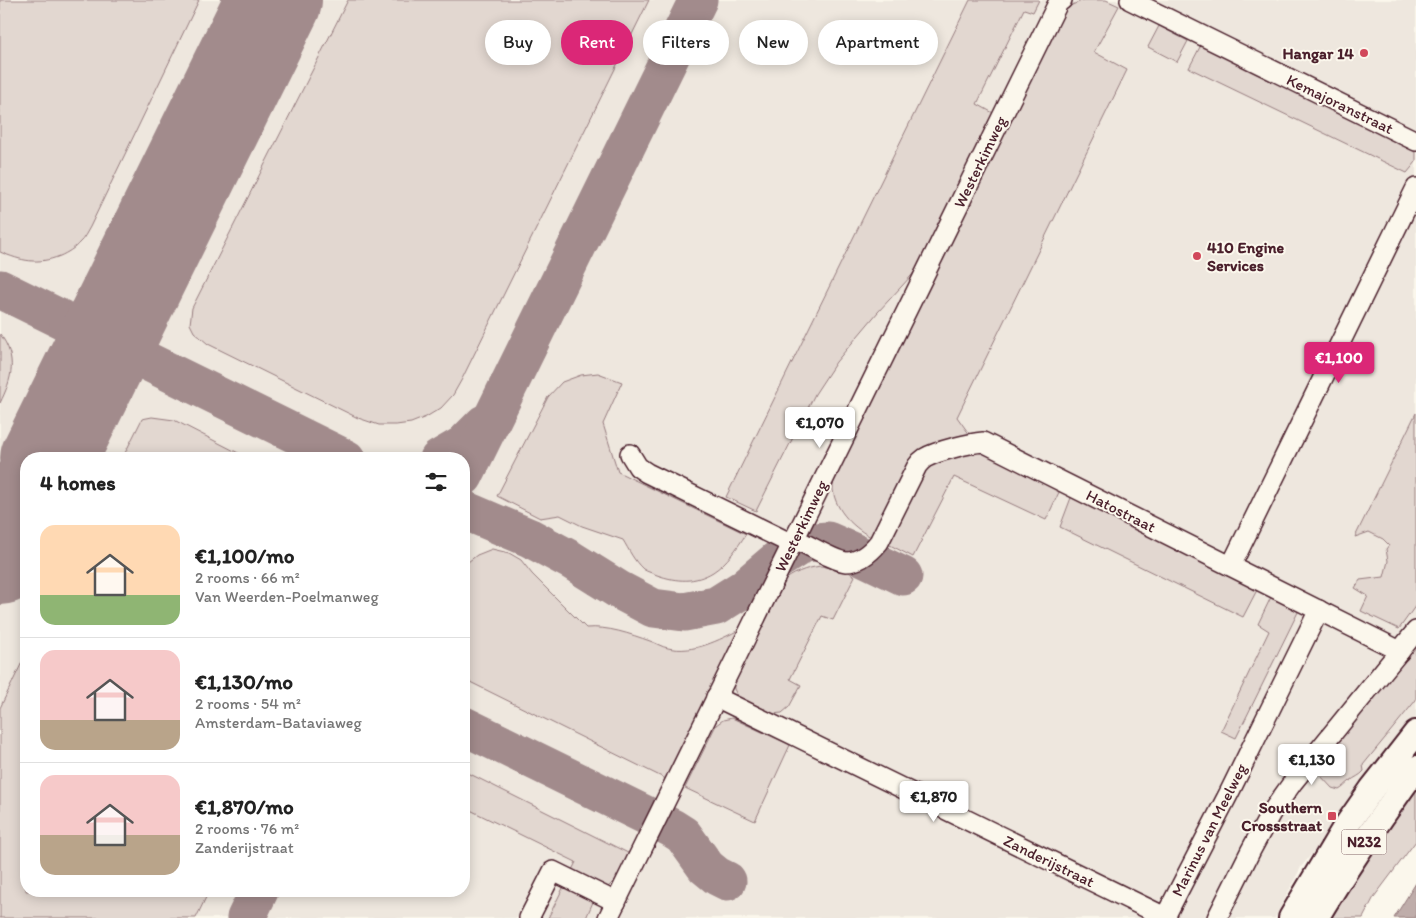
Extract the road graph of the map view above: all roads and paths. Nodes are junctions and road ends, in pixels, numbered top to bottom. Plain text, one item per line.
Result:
1 (1062, 0) edge
2 (1130, 0) edge
3 (1416, 141) edge
4 (1416, 188) edge
5 (630, 454) dead end
6 (793, 541) junction
7 (1231, 566) junction
8 (1319, 610) junction
9 (1416, 631) edge
10 (1400, 651) junction
11 (716, 697) junction
12 (1416, 733) edge
13 (1416, 768) edge
14 (612, 910) edge
15 (1166, 917) edge
16 (529, 918) edge
17 (1217, 918) edge
18 (1291, 918) edge
19 (1316, 918) edge

1 - 6 street, Westerkimweg
2 - 3 street, Kemajoranstraat
4 - 7 street
5 - 6 street
6 - 7 street, Hatostraat
6 - 11 street, Westerkimweg
7 - 8 street, Hatostraat
8 - 10 street, Hatostraat
8 - 15 street, Marinus van Meelweg
9 - 10 street
10 - 17 street
11 - 14 street, Westerkimweg
11 - 15 street, Zanderijstraat
12 - 18 main road, N232
13 - 19 main road, N232
14 - 16 street

